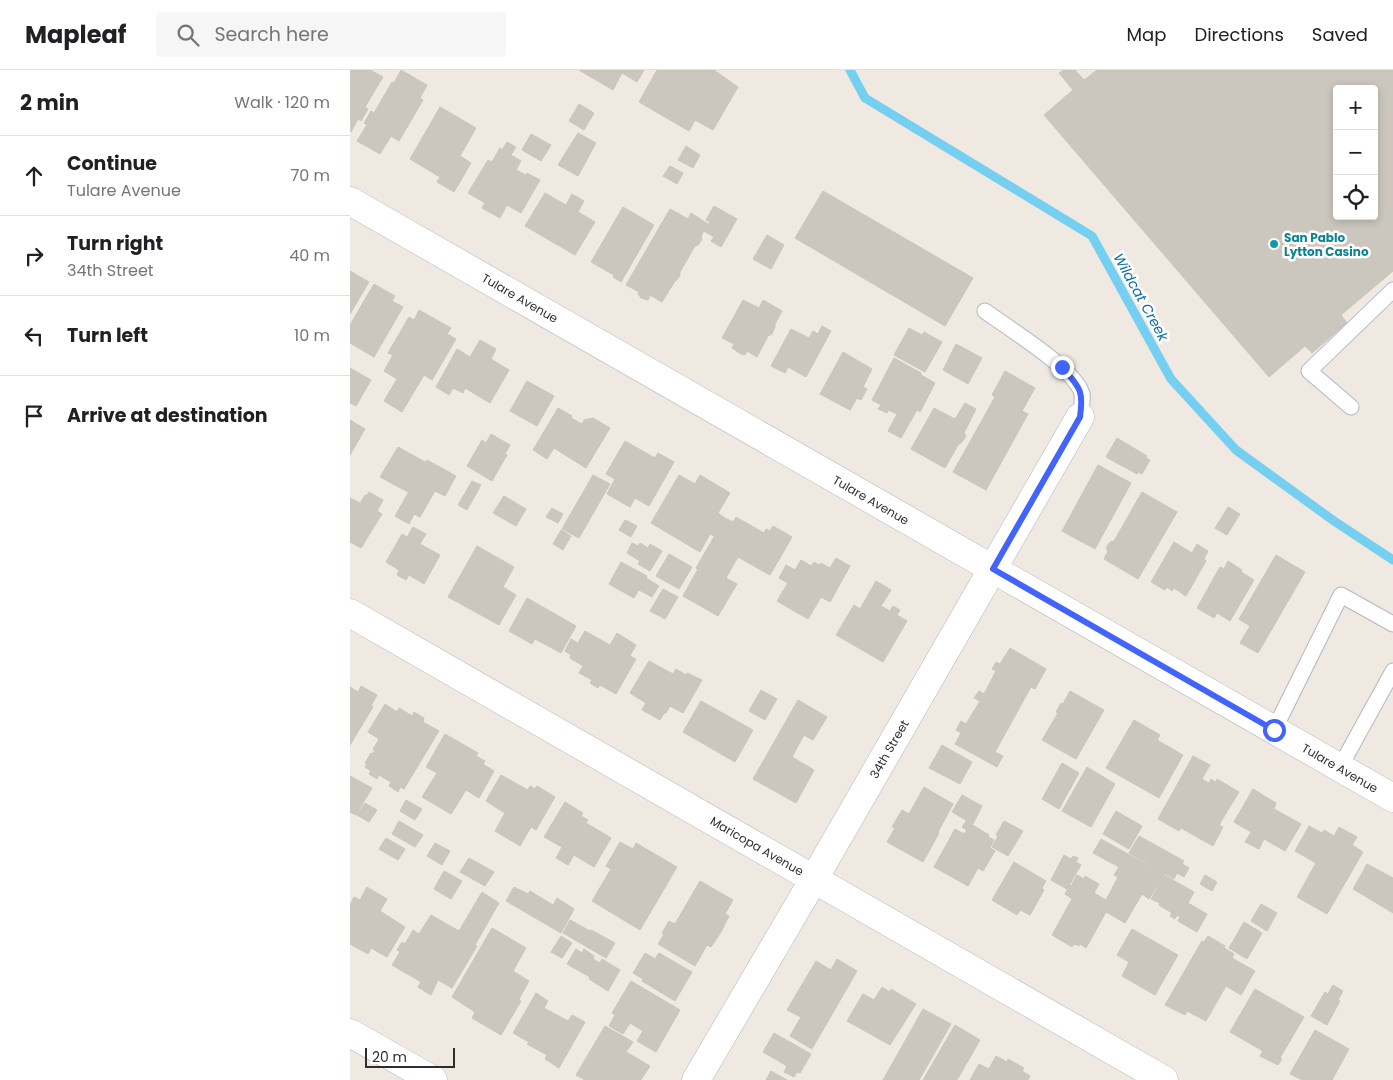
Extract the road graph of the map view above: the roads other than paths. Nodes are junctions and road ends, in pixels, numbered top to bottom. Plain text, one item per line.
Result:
1 (350, 201) edge
2 (1393, 290) edge
3 (985, 311) dead end
4 (1351, 407) dead end
5 (1080, 417) joint
6 (993, 569) junction
7 (350, 613) edge
8 (1393, 624) edge
9 (1393, 671) edge
10 (1274, 730) junction
11 (1340, 768) junction
12 (1393, 798) edge
13 (814, 879) junction
14 (350, 1033) edge
15 (433, 1080) edge
16 (696, 1080) edge
17 (1164, 1080) edge

1 - 6 street, Tulare Avenue
2 - 4 lane
3 - 5 lane
5 - 6 street, 34th Street
6 - 10 street, Tulare Avenue
6 - 13 street, 34th Street
7 - 13 street, Maricopa Avenue
8 - 10 lane
9 - 11 lane
10 - 11 street, Tulare Avenue
11 - 12 street, Tulare Avenue
13 - 16 street, 34th Street
13 - 17 street, Maricopa Avenue
14 - 15 street

